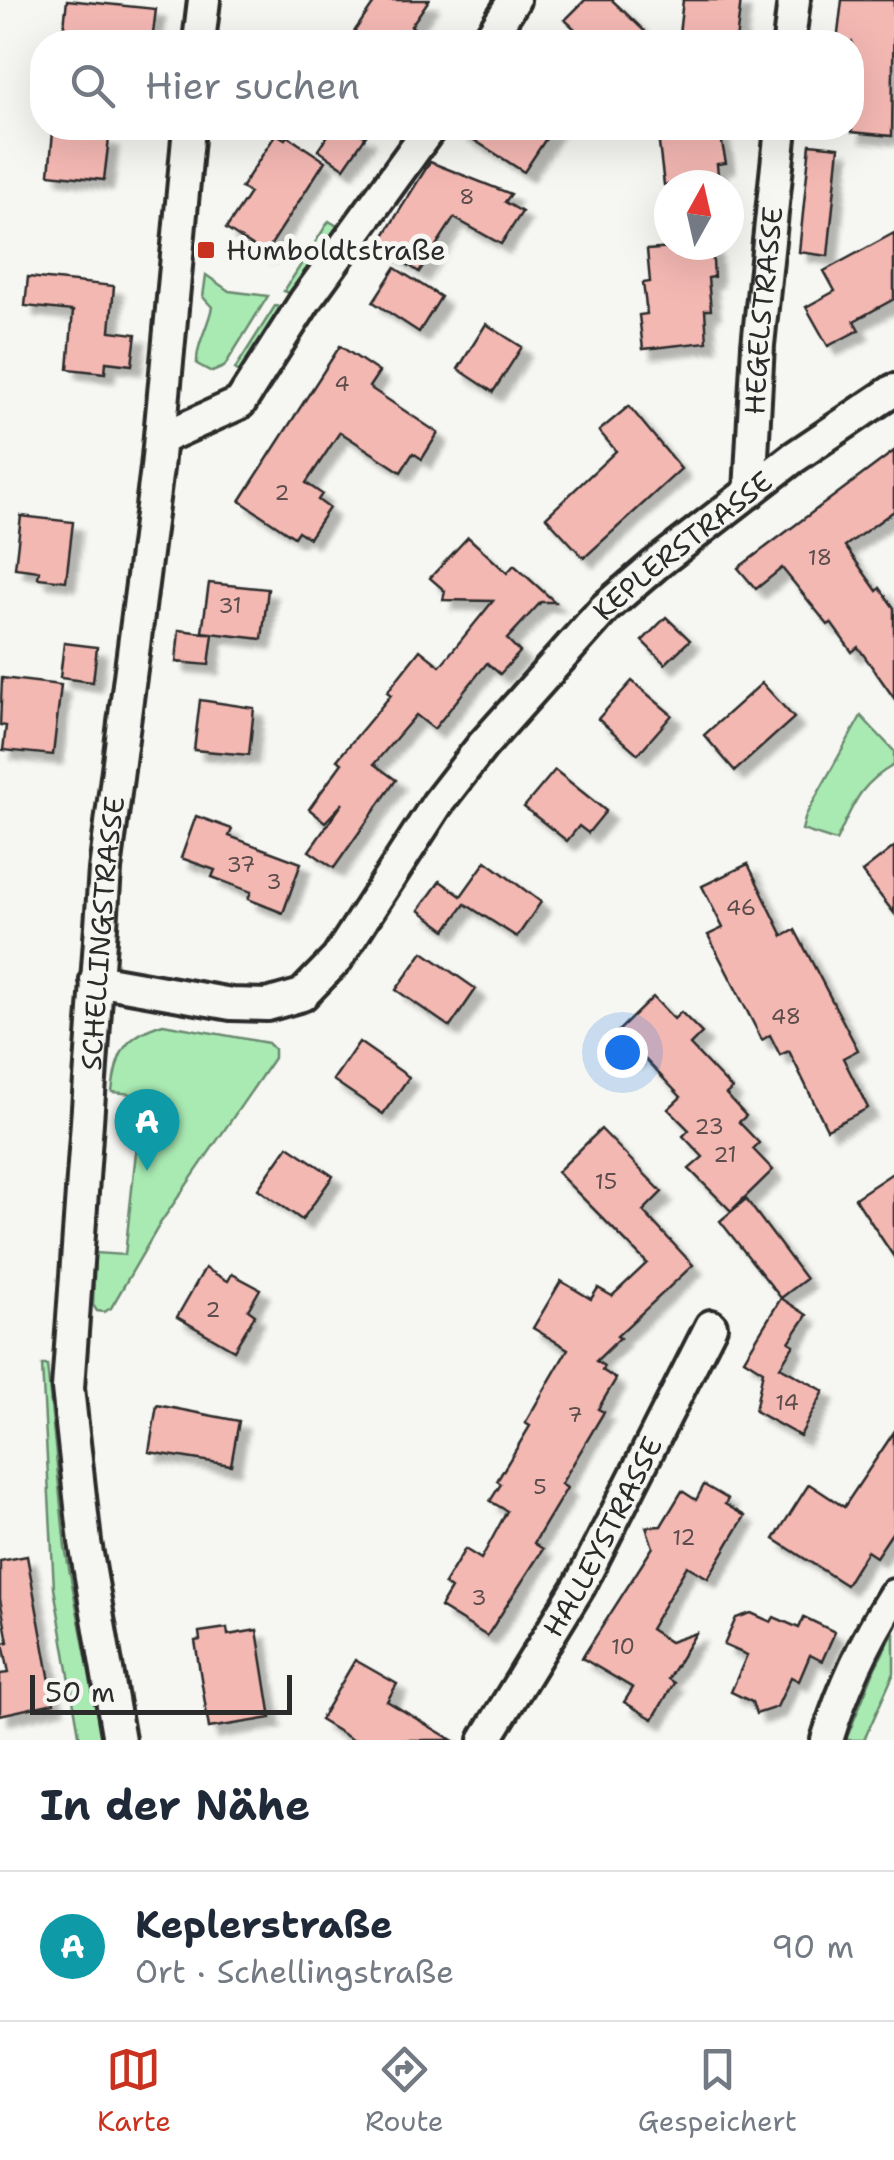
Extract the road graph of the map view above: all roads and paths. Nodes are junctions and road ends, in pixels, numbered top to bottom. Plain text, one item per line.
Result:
1 (204, 0) edge
2 (514, 0) edge
3 (794, 0) edge
4 (200, 30) edge
5 (495, 30) edge
6 (791, 30) edge
7 (188, 140) edge
8 (421, 140) edge
9 (780, 140) edge
10 (894, 390) edge
11 (160, 439) junction
12 (750, 492) junction
13 (96, 980) junction
14 (712, 1326) dead end
15 (894, 1596) edge
16 (119, 1740) edge
17 (486, 1740) edge
18 (827, 1740) edge

1 - 4 street
2 - 5 street
3 - 6 street
7 - 11 street, SCHELLINGSTRASSE
8 - 11 street
9 - 12 street, HEGELSTRASSE
10 - 12 street, KEPLERSTRASSE
11 - 13 street, SCHELLINGSTRASSE
12 - 13 street, KEPLERSTRASSE
13 - 16 street, SCHELLINGSTRASSE
14 - 17 street, HALLEYSTRASSE
15 - 18 street

